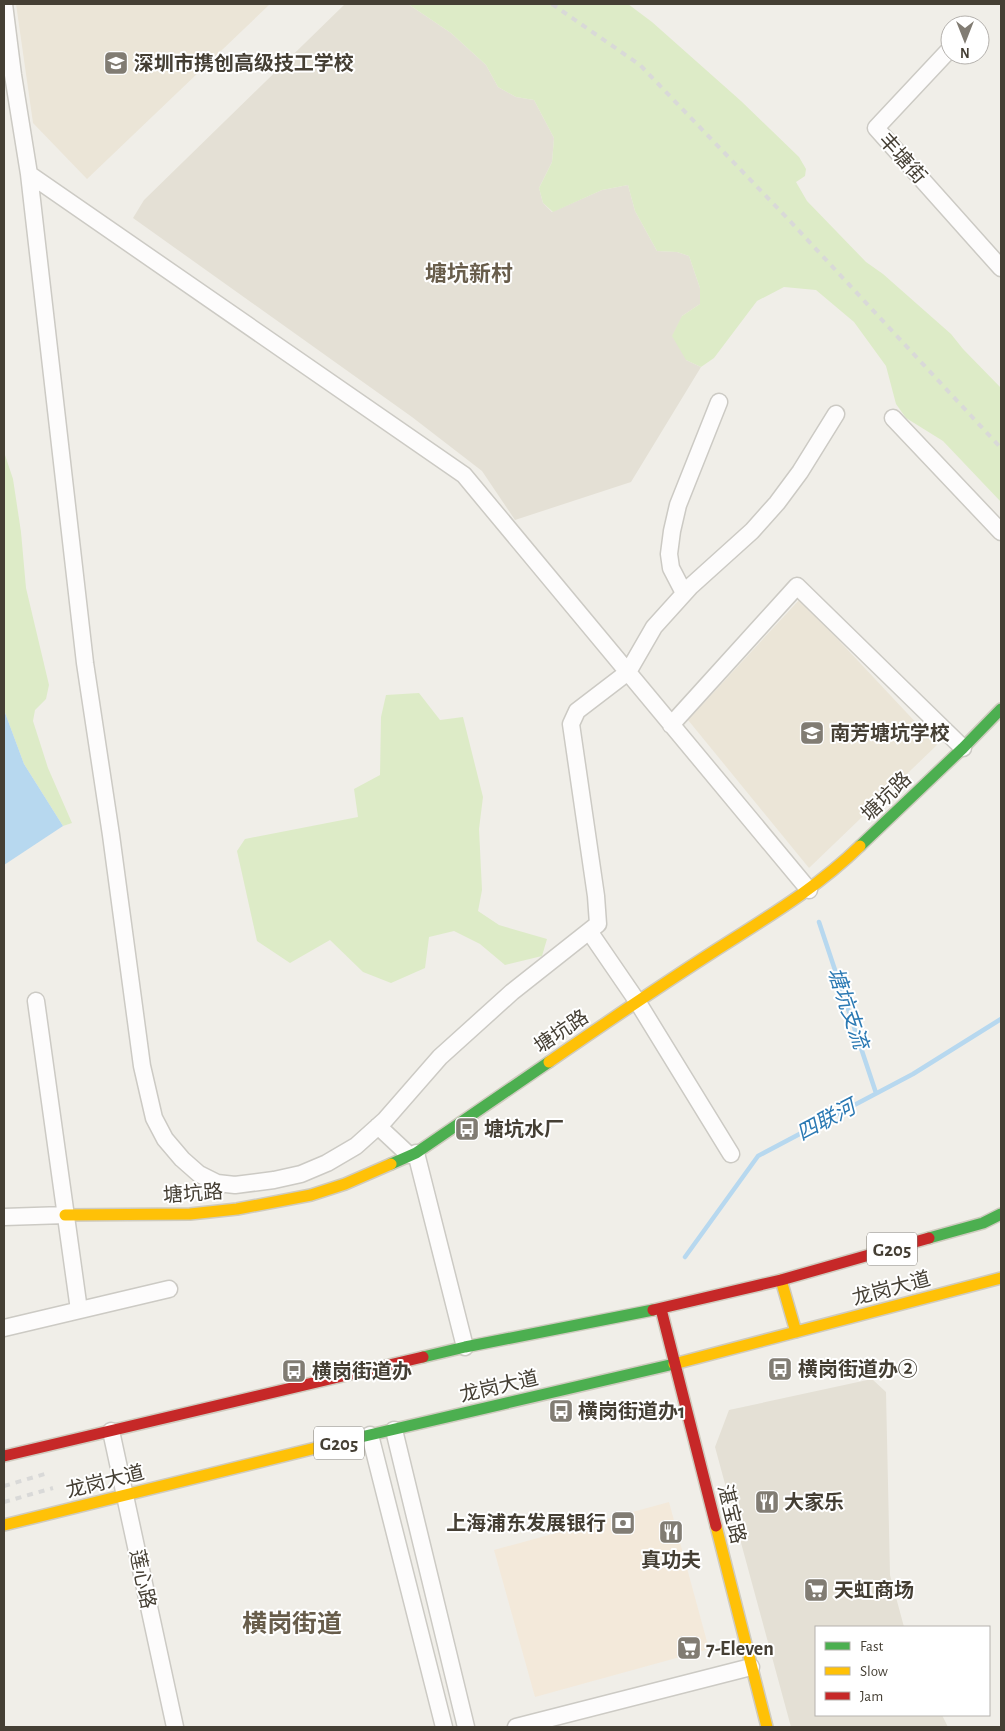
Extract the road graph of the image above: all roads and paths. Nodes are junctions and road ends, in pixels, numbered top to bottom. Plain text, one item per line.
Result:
1 (4, 4) edge
2 (940, 60) edge
3 (29, 174) junction
4 (1001, 268) edge
5 (719, 402) dead end
6 (836, 414) dead end
7 (893, 418) dead end
8 (1001, 532) edge
9 (684, 593) junction
10 (628, 672) junction
11 (1001, 709) edge
12 (671, 724) junction
13 (962, 748) junction
14 (809, 890) junction
15 (589, 931) junction
16 (36, 1001) dead end
17 (637, 1001) junction
18 (378, 1126) junction
19 (412, 1154) junction
20 (731, 1154) dead end
21 (1001, 1214) edge
22 (65, 1215) junction
23 (4, 1217) edge
24 (1001, 1278) edge
25 (781, 1280) junction
26 (169, 1289) dead end
27 (661, 1309) junction
28 (79, 1310) junction
29 (4, 1328) edge
30 (796, 1332) junction
31 (464, 1347) junction
32 (675, 1364) junction
33 (394, 1430) junction
34 (111, 1431) junction
35 (370, 1435) junction
36 (4, 1456) edge
37 (125, 1495) junction
38 (4, 1525) edge
39 (751, 1667) junction
40 (175, 1727) edge
41 (444, 1727) edge
42 (466, 1727) edge
43 (516, 1727) edge
44 (767, 1727) edge

1 - 3 street
2 - 4 street, 丰塘街
3 - 10 street
3 - 18 street
5 - 9 street
6 - 9 street
7 - 8 street
9 - 10 street
10 - 12 street
10 - 15 street
11 - 13 main road, 塘坑路
12 - 13 street
12 - 14 street
13 - 14 main road, 塘坑路
14 - 17 main road, 塘坑路
15 - 17 street
15 - 18 street
16 - 22 street
17 - 19 main road, 塘坑路
17 - 20 street
18 - 19 street
19 - 22 main road, 塘坑路
19 - 31 street
21 - 25 main road, 龙岗大道 / G205
22 - 23 street
22 - 28 street
24 - 30 main road, 龙岗大道 / G205
25 - 27 main road, 龙岗大道 / G205
25 - 30 main road
26 - 28 street
27 - 31 main road, 龙岗大道 / G205
27 - 32 main road, 湛宝路
28 - 29 street
30 - 32 main road, 龙岗大道 / G205
31 - 34 main road, 龙岗大道 / G205
32 - 33 main road, 龙岗大道 / G205
32 - 39 main road, 湛宝路
33 - 35 main road, 龙岗大道 / G205
33 - 42 street
34 - 36 main road, 龙岗大道 / G205
34 - 37 street, 莲心路
35 - 37 main road, 龙岗大道 / G205
35 - 41 street
37 - 38 main road, 龙岗大道 / G205
37 - 40 street, 莲心路
39 - 43 street
39 - 44 main road, 湛宝路

